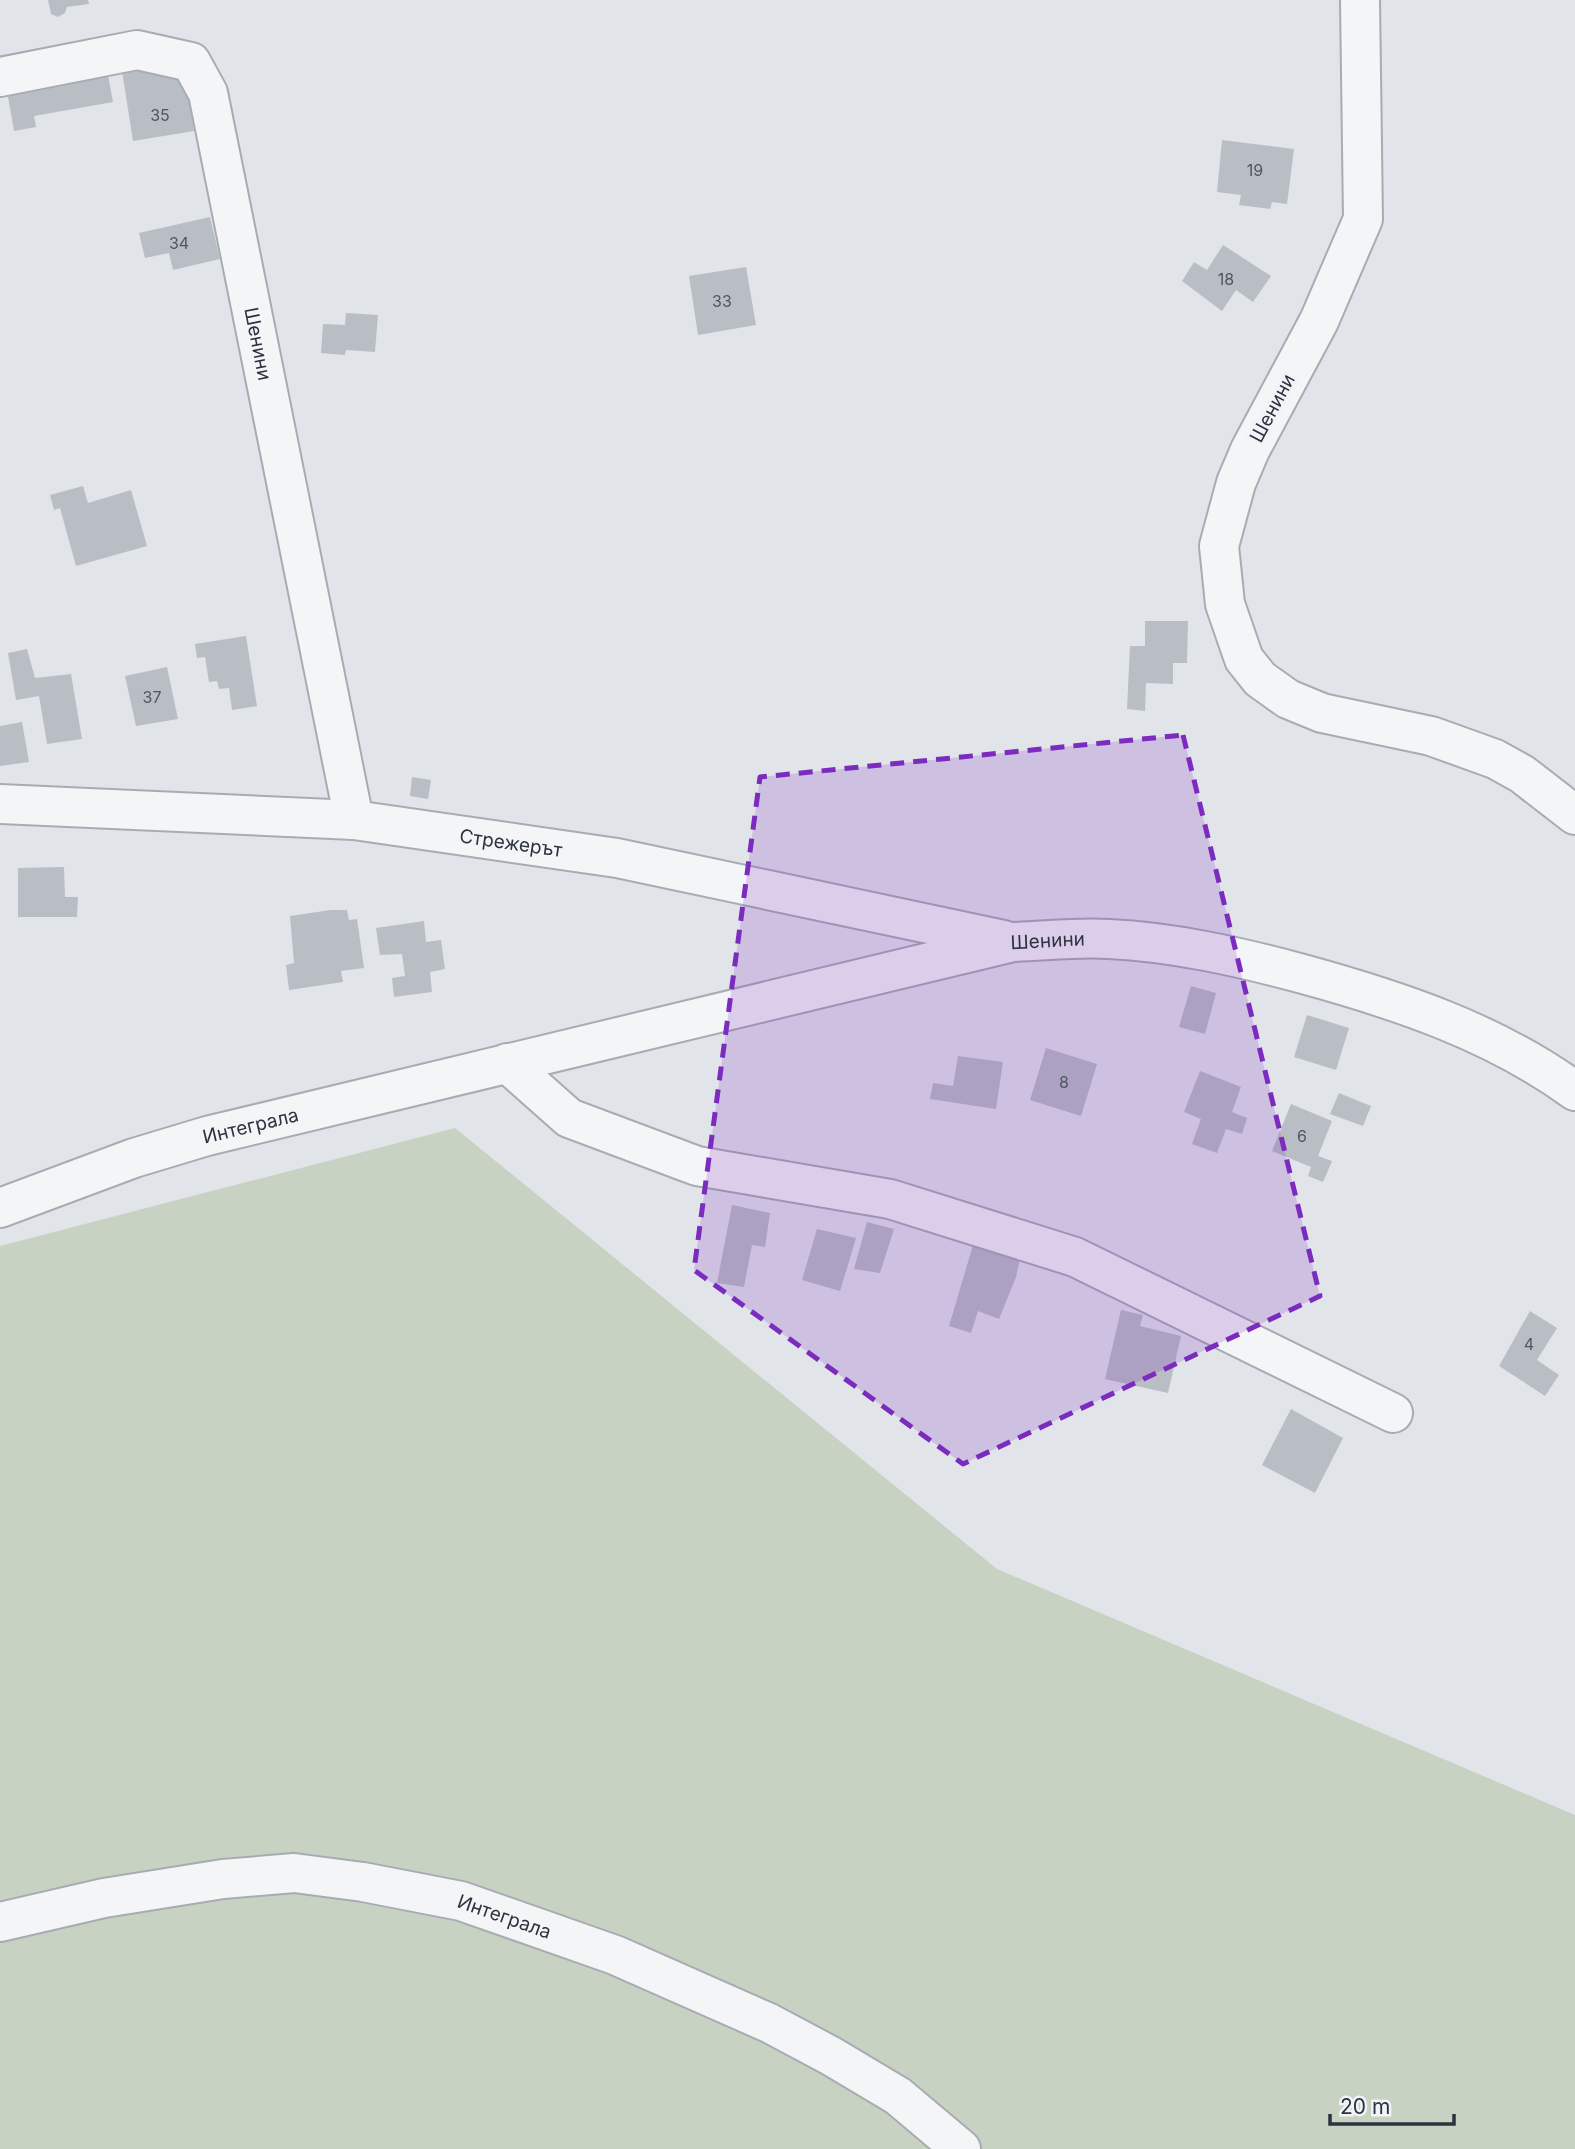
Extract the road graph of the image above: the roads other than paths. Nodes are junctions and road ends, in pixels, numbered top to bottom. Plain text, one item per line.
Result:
1 (1360, 0) edge
2 (0, 76) edge
3 (0, 804) edge
4 (1575, 815) edge
5 (354, 820) junction
6 (1013, 942) junction
7 (507, 1063) junction
8 (1575, 1091) edge
9 (0, 1208) edge
10 (1394, 1413) dead end
11 (0, 1922) edge
12 (961, 2149) edge

1 - 4 street, Шенини
2 - 5 street, Шенини
3 - 5 street, Стрежерът
5 - 6 street, Стрежерът
6 - 7 street, Шенини
6 - 8 street, Шенини
7 - 9 street, Интеграла
7 - 10 street
11 - 12 street, Интеграла

